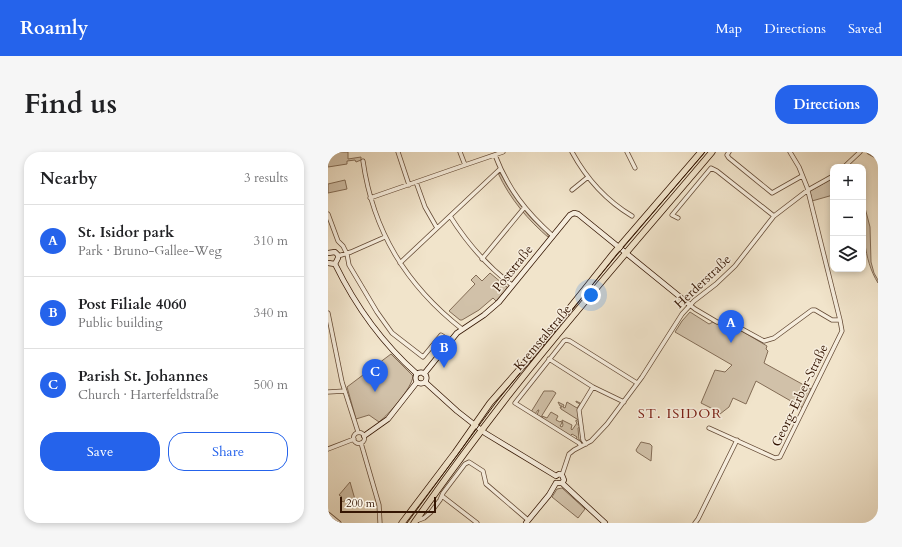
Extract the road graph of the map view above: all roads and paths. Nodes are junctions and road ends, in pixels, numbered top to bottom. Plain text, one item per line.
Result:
1 (398, 152) edge
2 (460, 152) edge
3 (503, 152) edge
4 (572, 152) edge
5 (627, 152) edge
6 (701, 152) edge
7 (712, 152) edge
8 (729, 152) edge
9 (790, 152) edge
10 (860, 152) edge
11 (869, 152) edge
12 (495, 155) junction
13 (878, 157) edge
14 (363, 161) dead end
15 (847, 164) edge
16 (465, 166) junction
17 (635, 168) dead end
18 (500, 170) junction
19 (802, 176) junction
20 (588, 177) junction
21 (830, 178) edge
22 (416, 182) junction
23 (409, 185) junction
24 (572, 190) dead end
25 (808, 190) junction
26 (370, 198) junction
27 (524, 208) junction
28 (328, 214) edge
29 (450, 216) junction
30 (632, 216) dead end
31 (774, 216) junction
32 (678, 218) dead end
33 (437, 228) junction
34 (552, 236) junction
35 (385, 237) junction
36 (619, 247) junction
37 (328, 252) edge
38 (626, 253) junction
39 (347, 254) junction
40 (338, 256) junction
41 (482, 259) junction
42 (328, 263) edge
43 (400, 263) junction
44 (335, 264) junction
45 (512, 285) junction
46 (690, 305) junction
47 (328, 313) edge
48 (840, 320) junction
49 (462, 328) junction
50 (450, 341) junction
51 (549, 359) junction
52 (417, 374) junction
53 (424, 374) junction
54 (417, 382) junction
55 (425, 382) junction
56 (637, 383) junction
57 (593, 387) junction
58 (345, 391) junction
59 (328, 392) edge
60 (624, 402) junction
61 (474, 425) junction
62 (709, 428) dead end
63 (482, 431) junction
64 (358, 432) junction
65 (364, 436) junction
66 (354, 439) junction
67 (737, 440) junction
68 (361, 443) junction
69 (586, 444) junction
70 (581, 446) junction
71 (328, 449) edge
72 (562, 475) junction
73 (556, 476) junction
74 (556, 483) junction
75 (562, 483) junction
76 (442, 496) junction
77 (328, 514) edge
78 (527, 521) edge
79 (414, 522) edge
80 (339, 523) edge
81 (380, 523) edge
82 (402, 523) edge
83 (476, 523) edge
84 (605, 523) edge
85 (695, 523) edge

1 - 23 street
2 - 16 street
3 - 12 street
4 - 20 street
5 - 17 street
6 - 36 main road, Kremstalstraße
7 - 38 main road, Kremstalstraße
8 - 19 street
9 - 19 street, Georg-Erber-Straße
10 - 15 street
11 - 13 street
12 - 16 street
12 - 18 street
14 - 26 street
16 - 22 street
18 - 27 street
18 - 29 street
19 - 25 street, Georg-Erber-Straße
20 - 24 street
20 - 30 street
21 - 25 street, Herderstraße
22 - 23 street
22 - 33 street
23 - 26 street
25 - 31 street, Herderstraße
25 - 48 street, Georg-Erber-Straße
26 - 35 street
27 - 34 street
27 - 41 street
28 - 39 street
29 - 33 street
29 - 41 street
31 - 32 street
31 - 46 street, Herderstraße
33 - 43 street
34 - 36 street, Poststraße
34 - 45 street, Poststraße
35 - 39 street
35 - 43 street
36 - 38 street
36 - 61 main road, Kremstalstraße
37 - 40 street
38 - 46 street
38 - 63 main road, Kremstalstraße
39 - 40 street
39 - 50 street
40 - 44 street
41 - 45 street
42 - 44 street
43 - 49 street
44 - 52 street
45 - 49 street, Poststraße
46 - 48 street
46 - 56 street, Herderstraße
47 - 58 street
48 - 67 street, Georg-Erber-Straße
49 - 50 street, Poststraße
50 - 53 street, Poststraße
51 - 56 street
51 - 57 street
51 - 70 street
52 - 53 street
52 - 54 street
53 - 55 street
54 - 55 street
54 - 65 street
55 - 61 street
56 - 60 street, Herderstraße
57 - 60 street
57 - 69 street
58 - 59 street
58 - 64 street
60 - 69 street, Herderstraße
61 - 63 street
61 - 82 main road, Kremstalstraße
62 - 67 street, Georg-Erber-Straße
63 - 73 street
63 - 79 main road, Kremstalstraße
64 - 65 street
64 - 66 street
65 - 68 street
66 - 68 street
66 - 71 street
67 - 85 street
68 - 81 street
69 - 70 street, Herderstraße
70 - 72 street, Herderstraße
72 - 73 street
72 - 75 street
73 - 74 street
74 - 75 street
74 - 78 street
75 - 84 street
76 - 78 street
76 - 79 street
76 - 83 street
77 - 80 street

